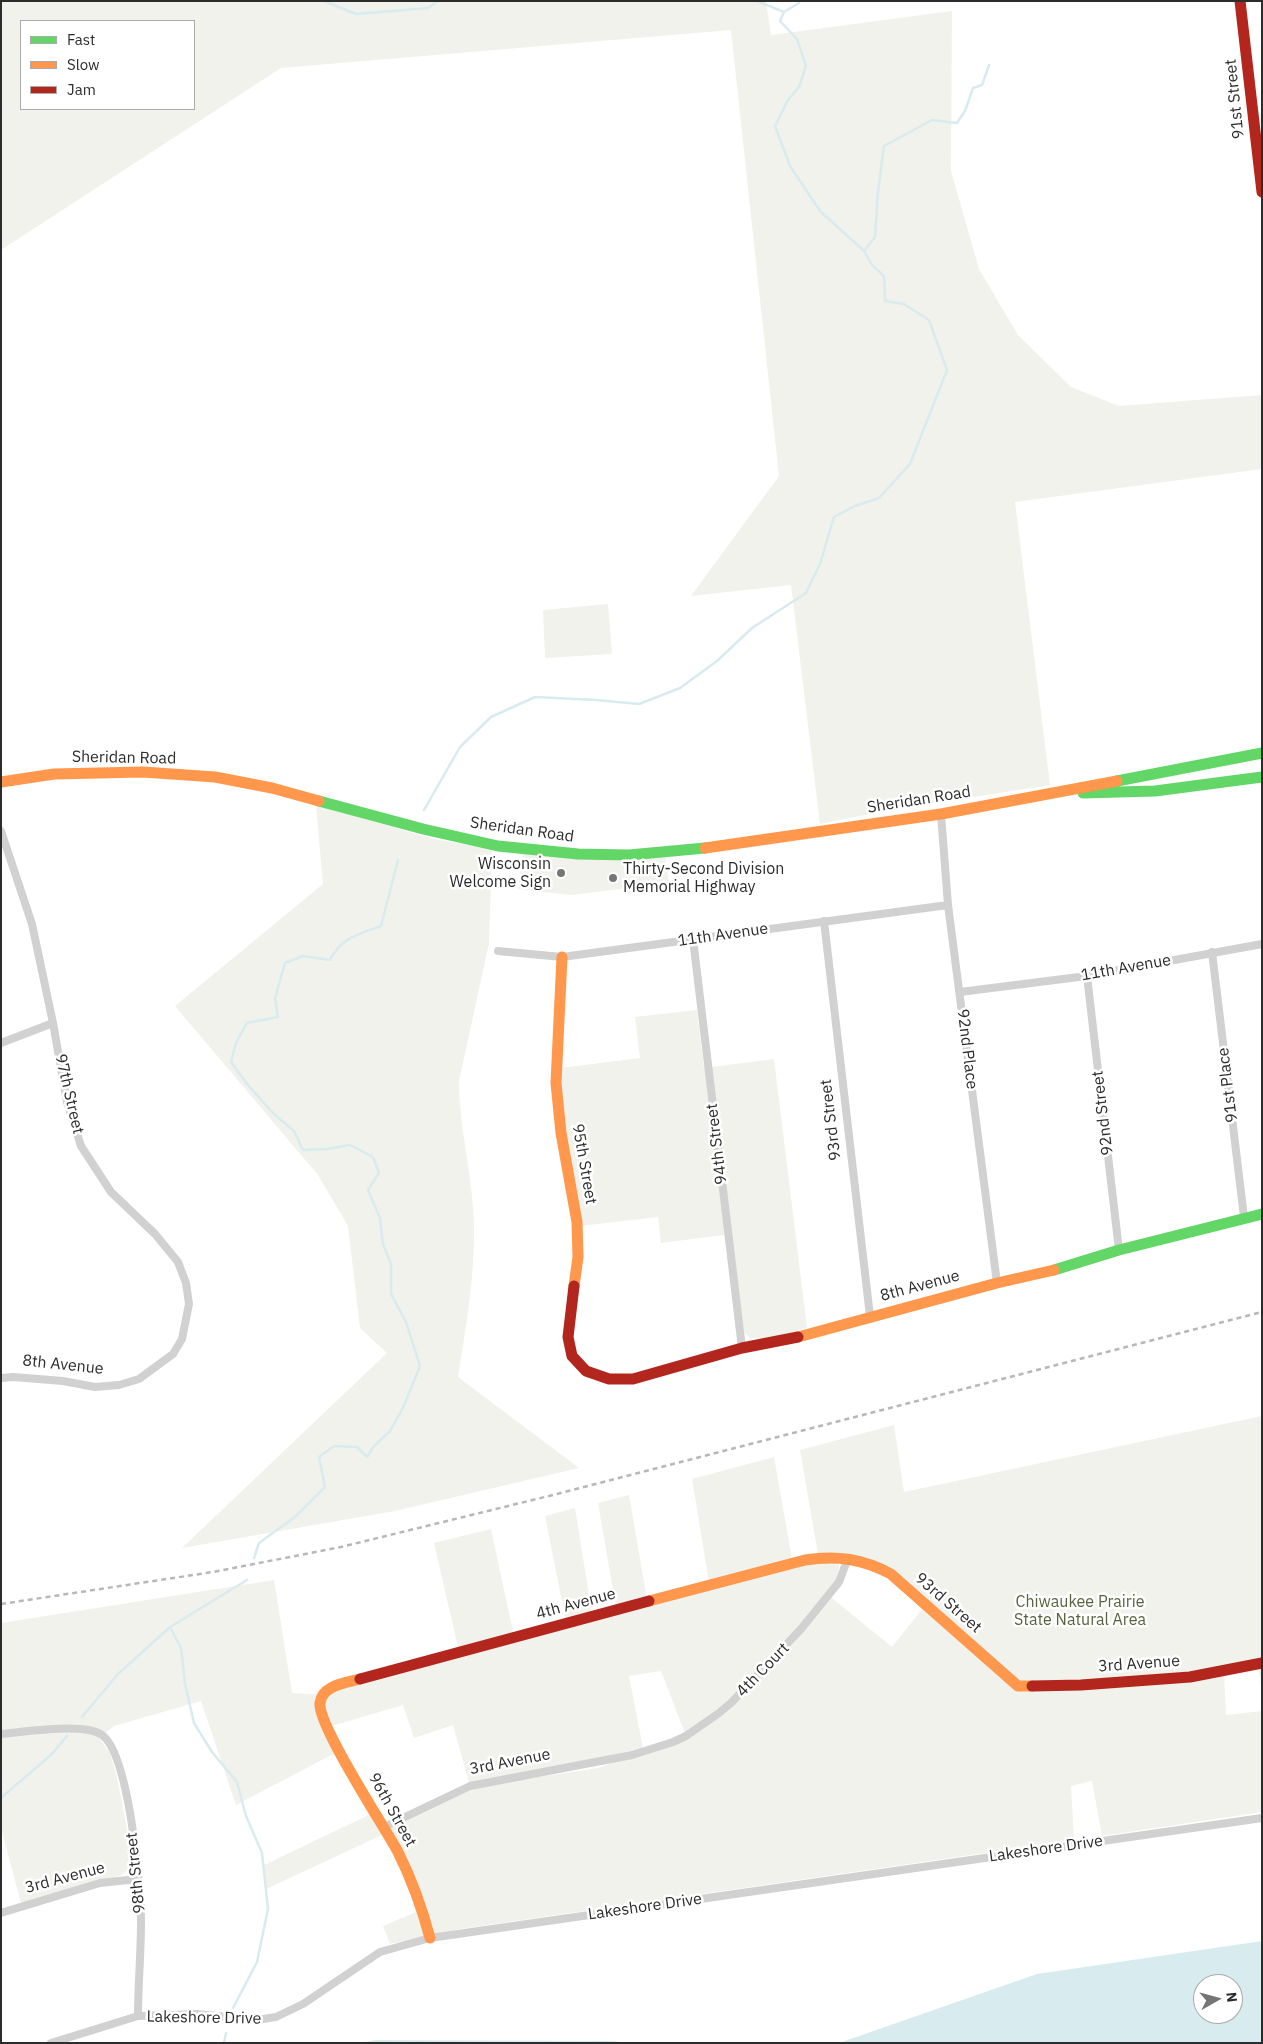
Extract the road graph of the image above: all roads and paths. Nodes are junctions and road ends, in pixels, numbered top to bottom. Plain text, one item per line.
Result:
1 (1240, 1) edge
2 (1262, 192) edge
3 (1262, 753) edge
4 (1262, 777) edge
5 (1, 782) edge
6 (1043, 795) junction
7 (941, 814) junction
8 (1, 831) edge
9 (948, 906) junction
10 (824, 921) junction
11 (693, 940) junction
12 (1262, 944) edge
13 (498, 951) dead end
14 (1212, 952) junction
15 (562, 957) junction
16 (1087, 976) junction
17 (960, 992) junction
18 (53, 1023) junction
19 (1, 1043) edge
20 (1262, 1214) edge
21 (1244, 1217) junction
22 (1119, 1250) junction
23 (997, 1283) junction
24 (870, 1316) junction
25 (742, 1348) junction
26 (173, 1354) joint
27 (586, 1371) joint
28 (1, 1378) edge
29 (848, 1558) junction
30 (1262, 1664) edge
31 (1018, 1686) joint
32 (320, 1700) joint
33 (1, 1734) edge
34 (649, 1750) joint
35 (1262, 1818) edge
36 (384, 1827) junction
37 (138, 1879) junction
38 (1, 1913) edge
39 (430, 1938) junction
40 (138, 2016) junction
41 (50, 2043) edge

1 - 2 street, 91st Street
3 - 6 street, Sheridan Road
4 - 6 street, Sheridan Road
5 - 7 street, Sheridan Road
6 - 7 street, Sheridan Road
7 - 9 street, 92nd Place
8 - 18 street, 97th Street
9 - 10 street, 11th Avenue
9 - 17 street, 92nd Place
10 - 11 street, 11th Avenue
10 - 24 street, 93rd Street
11 - 15 street, 11th Avenue
11 - 25 street, 94th Street
12 - 14 street, 11th Avenue
13 - 15 street, 11th Avenue
14 - 16 street, 11th Avenue
14 - 21 street, 91st Place
15 - 27 street, 95th Street
16 - 17 street, 11th Avenue
16 - 22 street, 92nd Street
17 - 23 street, 92nd Place
18 - 19 street
18 - 26 street, 97th Street
20 - 21 street, 8th Avenue
21 - 22 street, 8th Avenue
22 - 23 street, 8th Avenue
23 - 24 street, 8th Avenue
24 - 25 street, 8th Avenue
25 - 27 street, 8th Avenue
26 - 28 street, 8th Avenue
29 - 31 street, 93rd Street
29 - 32 street, 4th Avenue
29 - 34 street, 4th Court
30 - 31 street, 3rd Avenue
32 - 36 street, 96th Street
33 - 37 street, 98th Street
34 - 36 street, 3rd Avenue
35 - 39 street, Lakeshore Drive
36 - 39 street, 96th Street
37 - 38 street, 3rd Avenue
37 - 40 street, 98th Street
39 - 40 street, Lakeshore Drive
40 - 41 street, Lakeshore Drive

